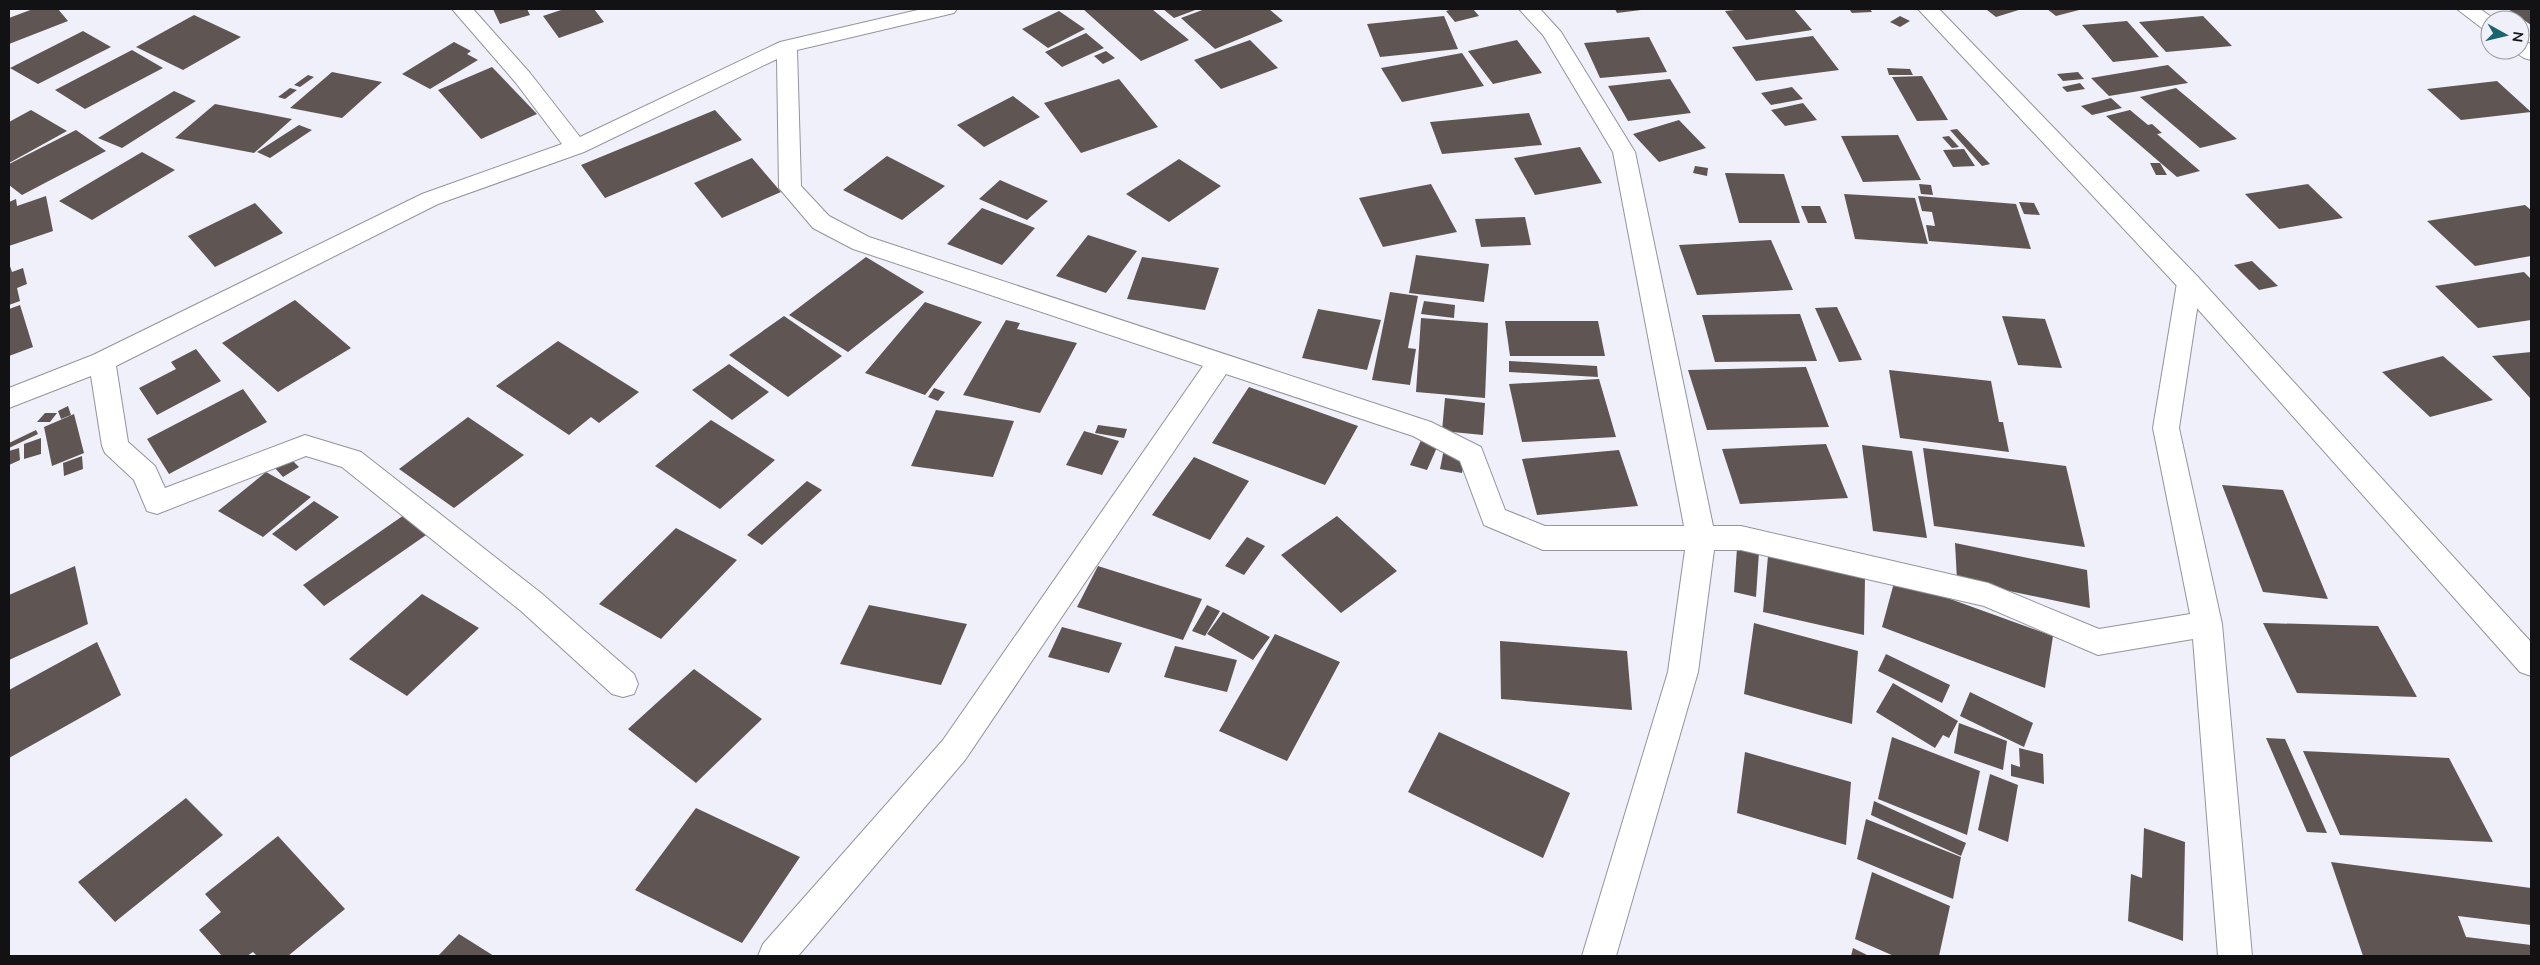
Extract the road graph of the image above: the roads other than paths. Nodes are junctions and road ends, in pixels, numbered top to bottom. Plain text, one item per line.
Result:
1 (462, 9) edge
2 (947, 9) edge
3 (1529, 9) edge
4 (1928, 9) edge
5 (2467, 9) edge
6 (2480, 18) edge
7 (787, 46) junction
8 (576, 148) junction
9 (2189, 283) junction
10 (102, 362) junction
11 (1220, 362) junction
12 (9, 398) edge
13 (1701, 538) junction
14 (2207, 624) junction
15 (2531, 663) edge
16 (622, 684) dead end
17 (775, 956) edge
18 (1599, 956) edge
19 (2235, 956) edge

1 - 8 street
2 - 7 street
3 - 13 street
4 - 9 street
5 - 6 street
7 - 8 street
7 - 11 street
8 - 10 street
9 - 14 street
9 - 15 street
10 - 12 street
10 - 16 street
11 - 13 street
11 - 17 street
13 - 14 street
13 - 18 street
14 - 19 street

